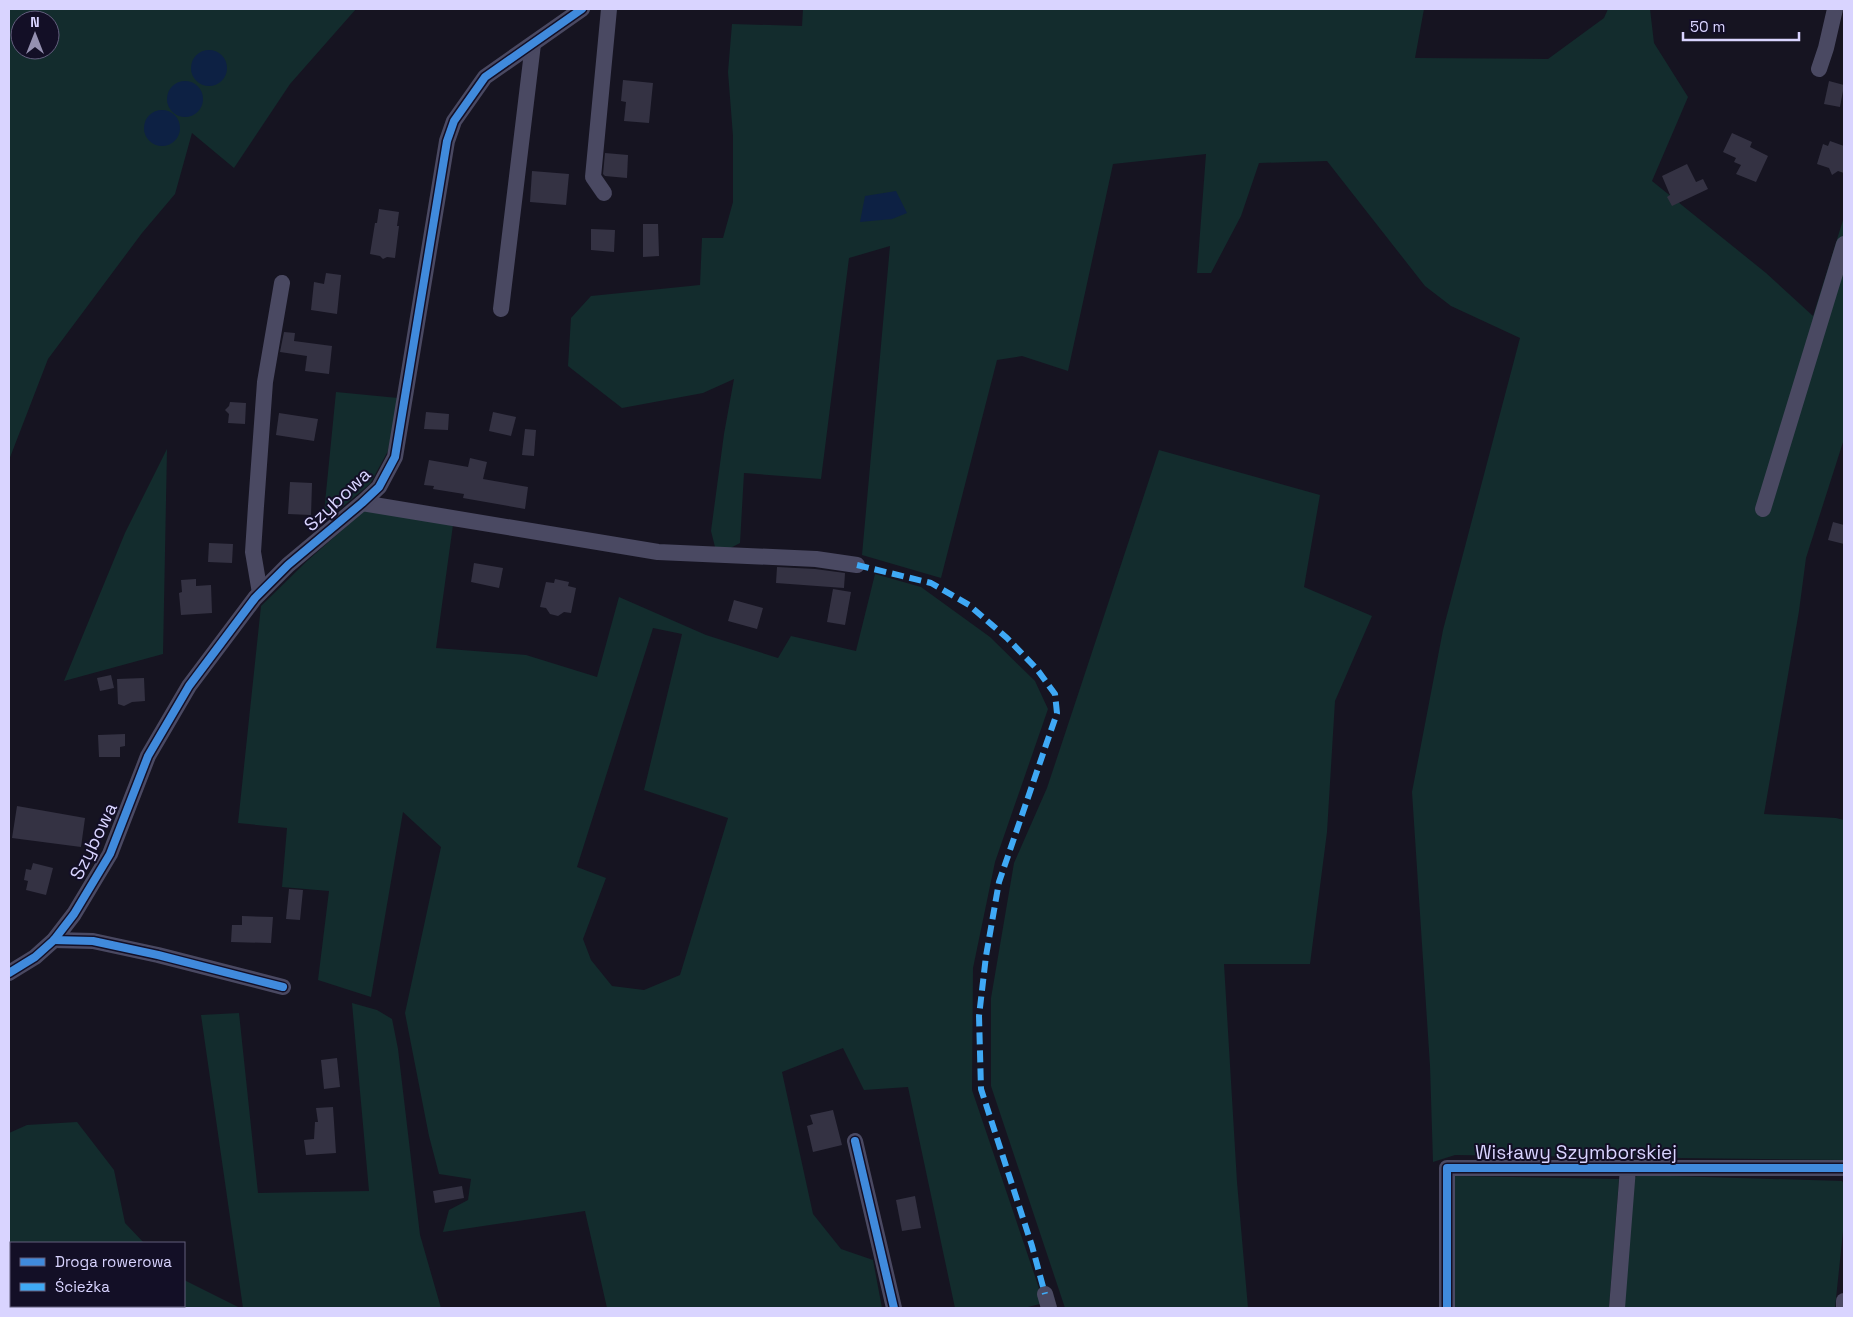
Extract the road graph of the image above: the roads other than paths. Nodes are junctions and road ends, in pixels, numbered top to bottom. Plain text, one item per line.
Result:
1 (582, 9) edge
2 (609, 9) edge
3 (1835, 9) edge
4 (532, 44) junction
5 (1818, 69) dead end
6 (604, 193) dead end
7 (1844, 244) edge
8 (282, 283) dead end
9 (502, 309) dead end
10 (362, 503) junction
11 (1763, 509) dead end
12 (857, 565) dead end
13 (260, 593) junction
14 (54, 940) junction
15 (9, 973) edge
16 (283, 987) dead end
17 (855, 1141) dead end
18 (1628, 1168) junction
19 (1844, 1168) edge
20 (1844, 1301) edge
21 (894, 1308) edge
22 (1447, 1308) edge
23 (1617, 1308) edge
24 (1844, 1308) edge

1 - 4 street, Szybowa
2 - 6 street
3 - 5 street
4 - 9 street
4 - 10 street, Szybowa
7 - 11 street
8 - 13 street
10 - 12 street
10 - 13 street, Szybowa
13 - 14 street, Szybowa
14 - 15 street, Szybowa
14 - 16 street
17 - 21 street
18 - 19 street, Wisławy Szymborskiej
18 - 22 street, Wisławy Szymborskiej
18 - 23 street
20 - 24 street

